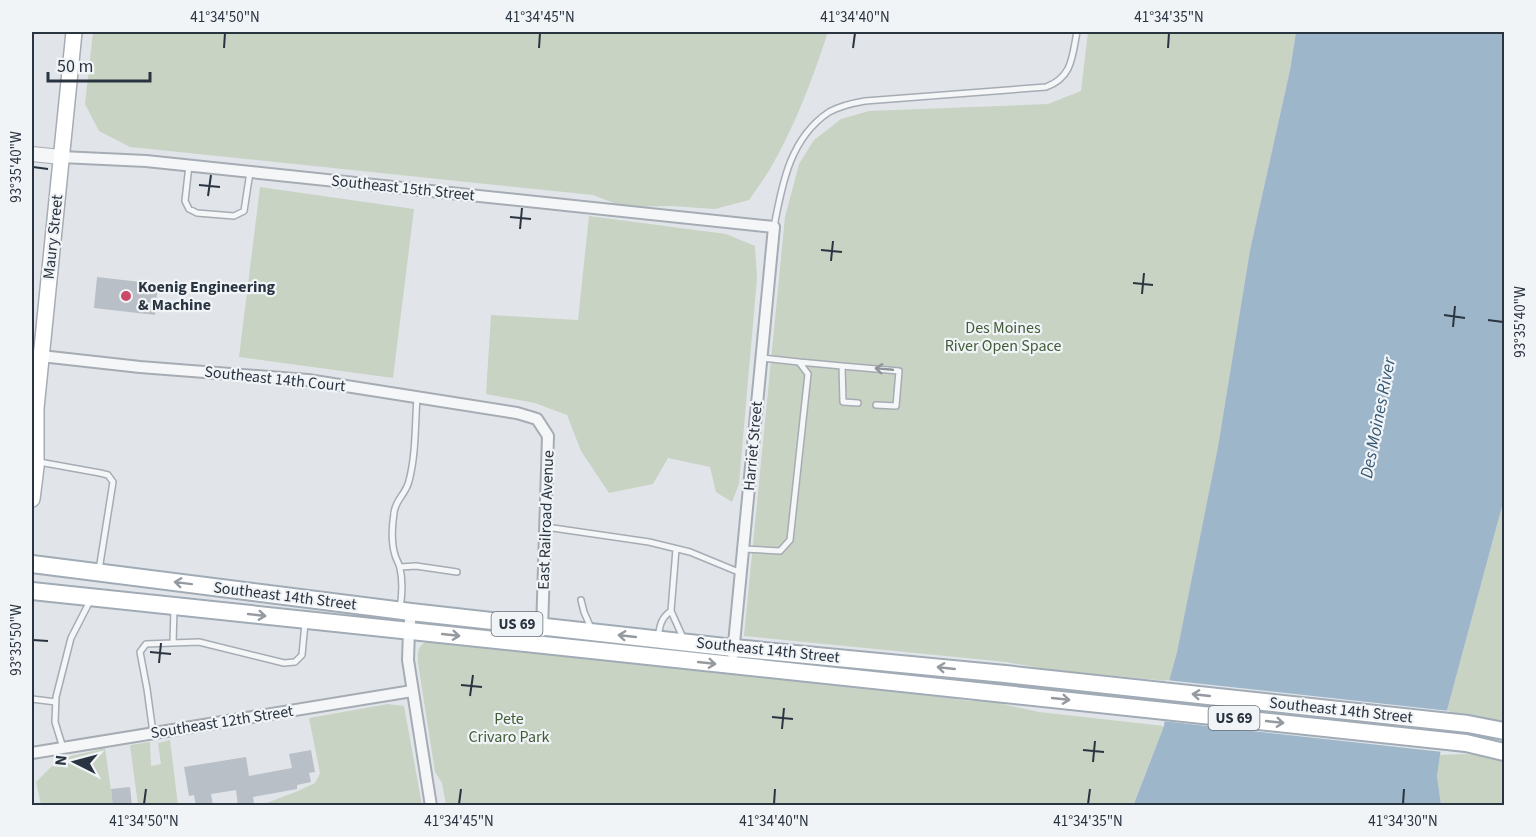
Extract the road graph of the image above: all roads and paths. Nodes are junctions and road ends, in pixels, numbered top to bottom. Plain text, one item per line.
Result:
1 (74, 32) edge
2 (1077, 32) edge
3 (32, 154) edge
4 (61, 157) junction
5 (189, 165) junction
6 (250, 172) junction
7 (774, 227) junction
8 (36, 356) edge
9 (761, 358) junction
10 (799, 362) junction
11 (842, 366) junction
12 (417, 397) junction
13 (858, 403) dead end
14 (876, 405) dead end
15 (34, 407) edge
16 (517, 413) joint
17 (32, 423) edge
18 (34, 461) edge
19 (32, 499) edge
20 (546, 527) junction
21 (676, 549) junction
22 (744, 549) junction
23 (32, 564) edge
24 (400, 567) junction
25 (98, 572) junction
26 (457, 572) dead end
27 (741, 573) junction
28 (32, 591) edge
29 (92, 597) junction
30 (581, 600) dead end
31 (174, 606) junction
32 (671, 610) junction
33 (405, 612) junction
34 (305, 620) junction
35 (542, 627) junction
36 (409, 631) junction
37 (593, 632) junction
38 (658, 639) junction
39 (684, 642) junction
40 (173, 643) junction
41 (540, 645) junction
42 (734, 648) junction
43 (732, 666) junction
44 (412, 691) junction
45 (32, 699) edge
46 (56, 702) junction
47 (1504, 731) edge
48 (153, 733) junction
49 (63, 748) junction
50 (1504, 752) edge
51 (32, 753) edge
52 (431, 806) edge

1 - 4 main road, Maury Street
2 - 7 lane
3 - 4 street, Southeast 15th Street
4 - 5 street, Southeast 15th Street
4 - 8 main road, Maury Street
5 - 6 street, Southeast 15th Street
5 - 6 lane
6 - 7 street, Southeast 15th Street
7 - 9 street, Harriet Street
8 - 12 street, Southeast 14th Court
8 - 15 main road, Maury Street
9 - 10 lane
9 - 22 street, Harriet Street
10 - 11 lane
10 - 22 lane
11 - 13 lane
14 -> 11 lane
12 - 16 street, Southeast 14th Court
12 - 24 lane
15 - 17 main road, Maury Street
15 - 18 main road, Maury Street
16 - 20 street, East Railroad Avenue
18 - 19 main road, Maury Street
18 - 25 lane
20 - 21 lane
20 - 35 street, East Railroad Avenue
21 - 27 lane
21 - 32 lane
22 - 27 street, Harriet Street
23 - 25 main road, Southeast 14th Street / US 69
24 - 26 lane
24 - 33 lane
33 -> 25 main road, Southeast 14th Street / US 69
27 - 42 street, Harriet Street
28 - 29 main road, Southeast 14th Street / US 69
29 - 31 main road, Southeast 14th Street / US 69
29 - 46 lane
30 - 37 lane
31 -> 34 main road, Southeast 14th Street / US 69
31 - 40 lane
32 - 38 lane
32 - 39 lane
33 - 35 main road, Southeast 14th Street / US 69
33 - 36 street
34 - 36 main road, Southeast 14th Street / US 69
34 - 40 lane
35 - 37 main road, Southeast 14th Street / US 69
35 - 41 street, East Railroad Avenue
36 -> 41 main road, Southeast 14th Street / US 69
36 - 44 street
38 -> 37 main road, Southeast 14th Street / US 69
38 - 39 main road, Southeast 14th Street / US 69
39 - 42 main road, Southeast 14th Street / US 69
40 - 48 lane
41 -> 43 main road, Southeast 14th Street / US 69
42 - 43 street, Harriet Street
47 -> 42 main road, Southeast 14th Street / US 69
43 -> 50 main road, Southeast 14th Street / US 69
44 - 48 street, Southeast 12th Street
44 - 52 street
45 - 46 lane
46 - 49 lane
48 - 49 street, Southeast 12th Street
49 - 51 street, Southeast 12th Street

